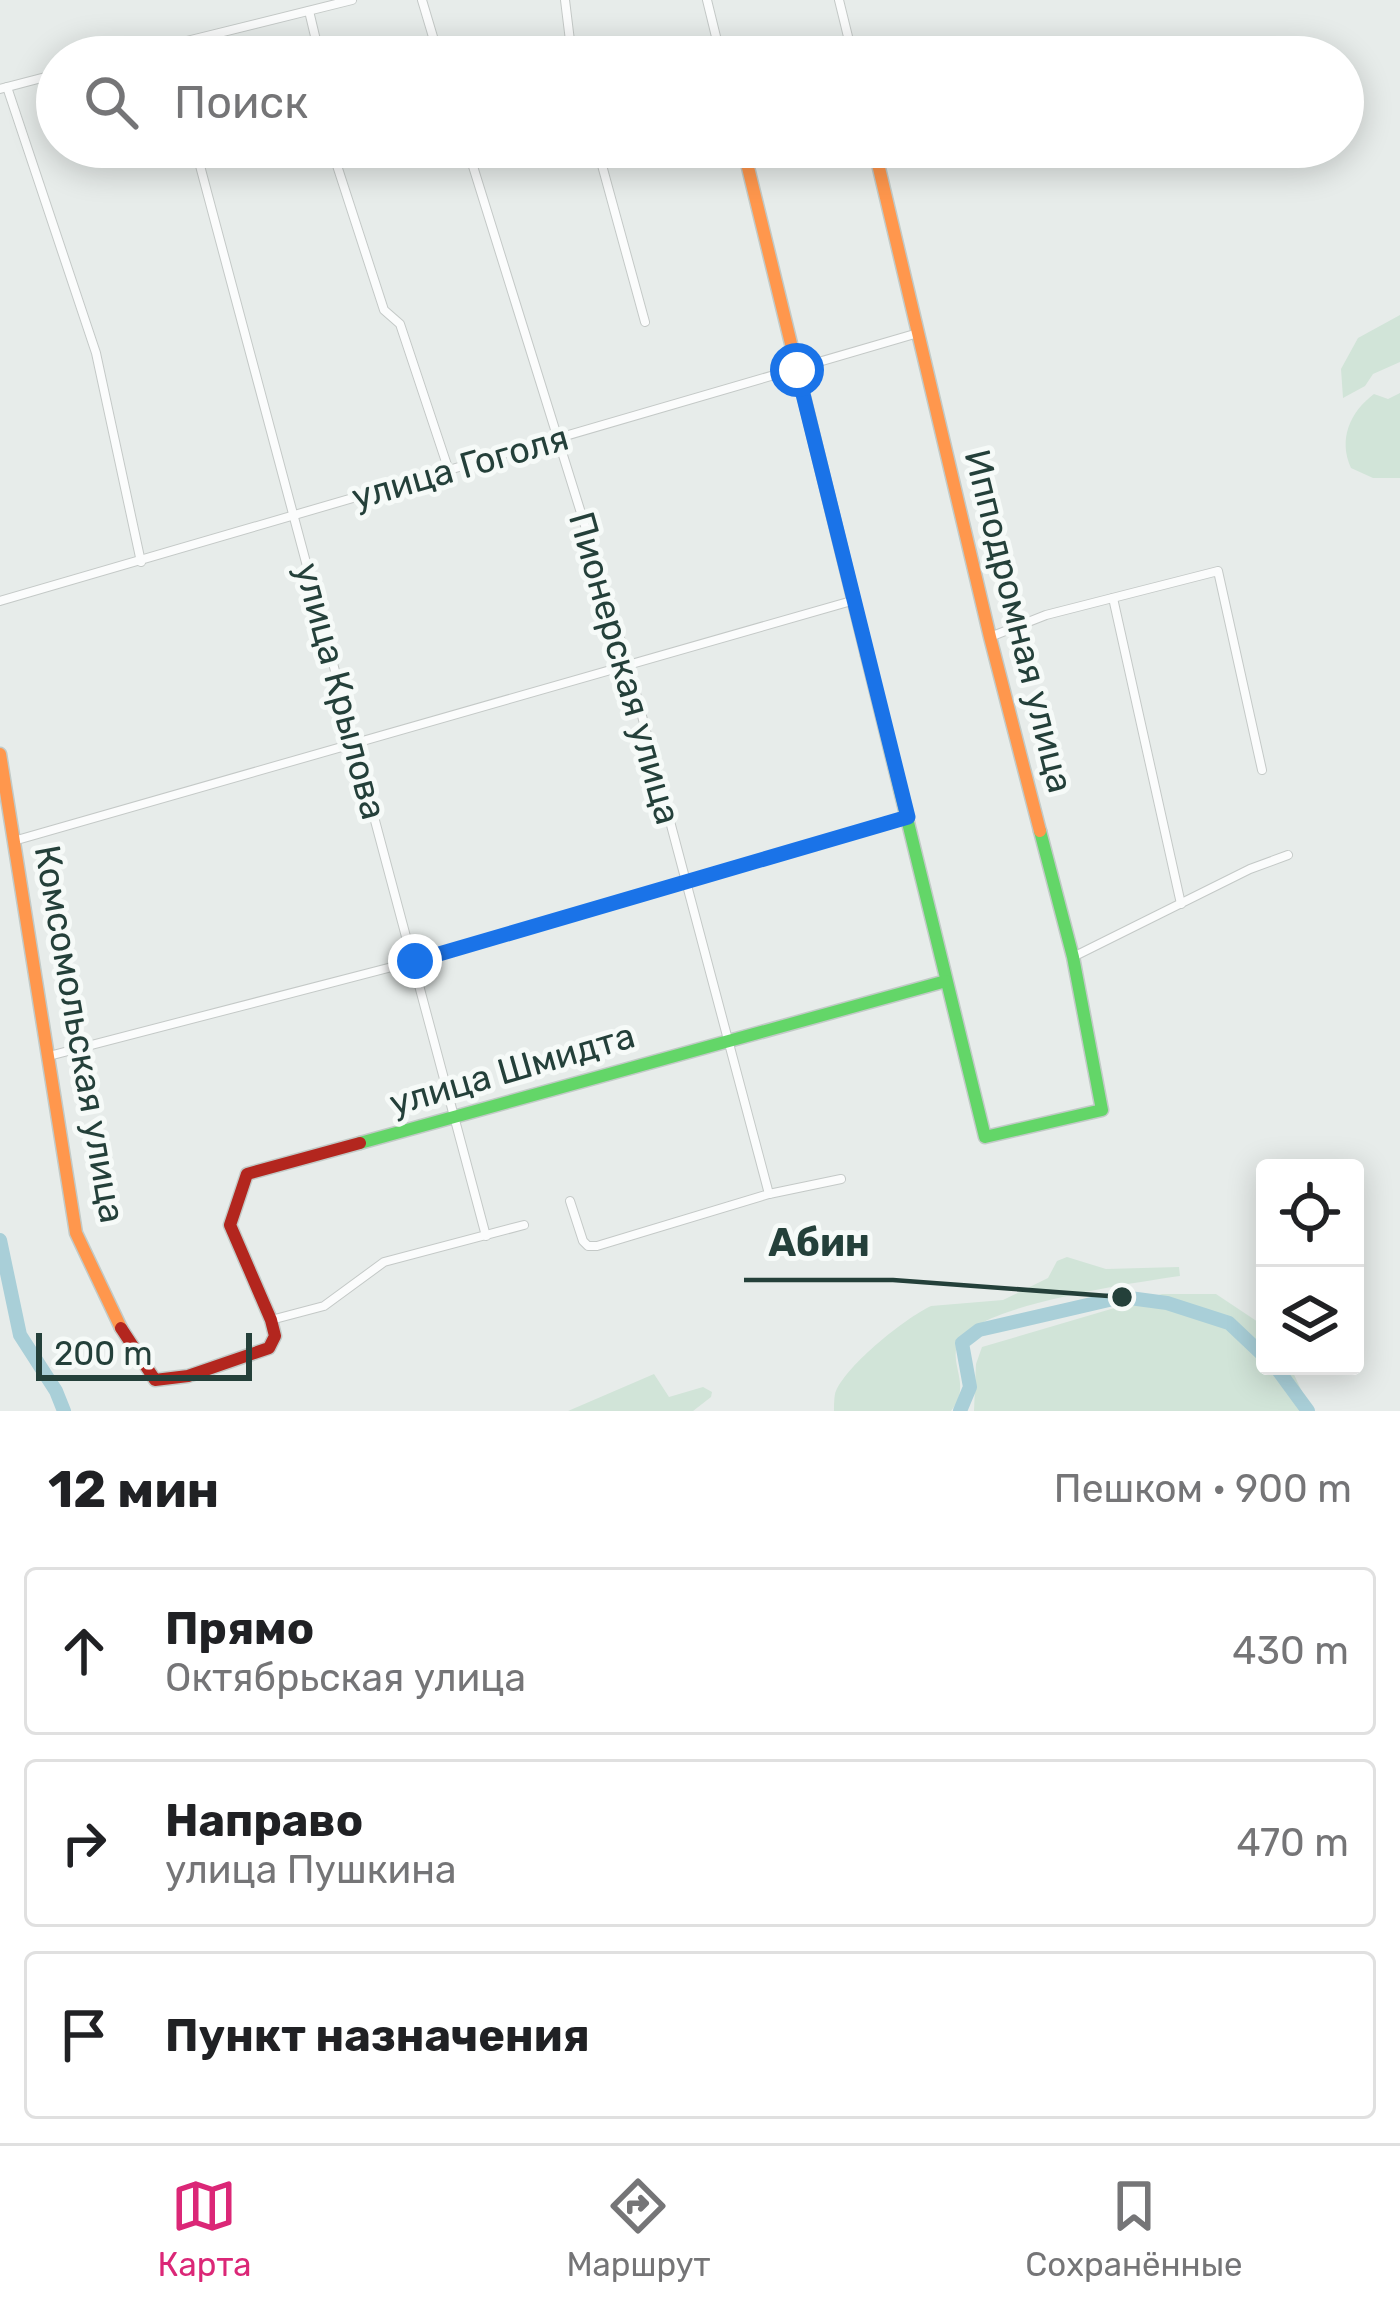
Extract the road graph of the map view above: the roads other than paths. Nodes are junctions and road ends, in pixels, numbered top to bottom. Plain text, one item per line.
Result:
1 (352, 0) edge
2 (422, 0) edge
3 (565, 0) edge
4 (707, 0) edge
5 (839, 0) edge
6 (309, 11) junction
7 (205, 36) edge
8 (315, 36) edge
9 (433, 36) edge
10 (569, 36) edge
11 (716, 36) edge
12 (848, 36) edge
13 (36, 79) edge
14 (3, 88) edge
15 (201, 168) edge
16 (338, 168) edge
17 (473, 168) edge
18 (603, 168) edge
19 (748, 168) edge
20 (879, 168) edge
21 (646, 322) dead end
22 (919, 333) junction
23 (797, 370) junction
24 (556, 438) junction
25 (448, 468) junction
26 (293, 517) junction
27 (141, 562) junction
28 (1113, 598) junction
29 (855, 600) junction
30 (0, 601) edge
31 (989, 637) junction
32 (629, 667) junction
33 (356, 743) junction
34 (0, 754) edge
35 (1262, 770) dead end
36 (908, 817) junction
37 (10, 835) edge
38 (1288, 855) dead end
39 (687, 882) junction
40 (1181, 904) junction
41 (1072, 957) junction
42 (415, 961) junction
43 (946, 981) junction
44 (726, 1040) junction
45 (49, 1056) junction
46 (452, 1118) junction
47 (842, 1179) dead end
48 (769, 1194) junction
49 (570, 1201) dead end
50 (524, 1226) dead end
51 (486, 1236) junction
52 (271, 1320) junction

1 - 6 street
2 - 9 street
3 - 10 street
4 - 11 street
5 - 12 street
6 - 7 street
6 - 8 street
13 - 14 street
14 - 27 street
15 - 26 street, улица Крылова
16 - 25 street
17 - 24 street, Пионерская улица
18 - 21 street
19 - 23 street
20 - 22 street, Ипподромная улица
22 - 23 street, улица Гоголя
22 - 31 street, Ипподромная улица
23 - 24 street, улица Гоголя
23 - 29 street
24 - 25 street, улица Гоголя
24 - 32 street, Пионерская улица
25 - 26 street, улица Гоголя
26 - 27 street, улица Гоголя
26 - 33 street, улица Крылова
27 - 30 street, улица Гоголя
28 - 31 street
28 - 35 street
28 - 40 street
29 - 32 street
29 - 36 street
31 - 41 street, Ипподромная улица
32 - 33 street
32 - 39 street, Пионерская улица
33 - 37 street
33 - 42 street, улица Крылова
34 - 37 street, Комсомольская улица
36 - 39 street
36 - 43 street
37 - 45 street, Комсомольская улица
38 - 40 street
39 - 42 street
39 - 44 street, Пионерская улица
40 - 41 street
41 - 43 street, Ипподромная улица
42 - 45 street
42 - 46 street, улица Крылова
43 - 44 street, улица Шмидта
44 - 46 street, улица Шмидта
44 - 48 street, Пионерская улица
45 - 52 street, Комсомольская улица
46 - 51 street, улица Крылова
46 - 52 street, улица Шмидта
47 - 48 street
48 - 49 street
50 - 51 street
51 - 52 street

